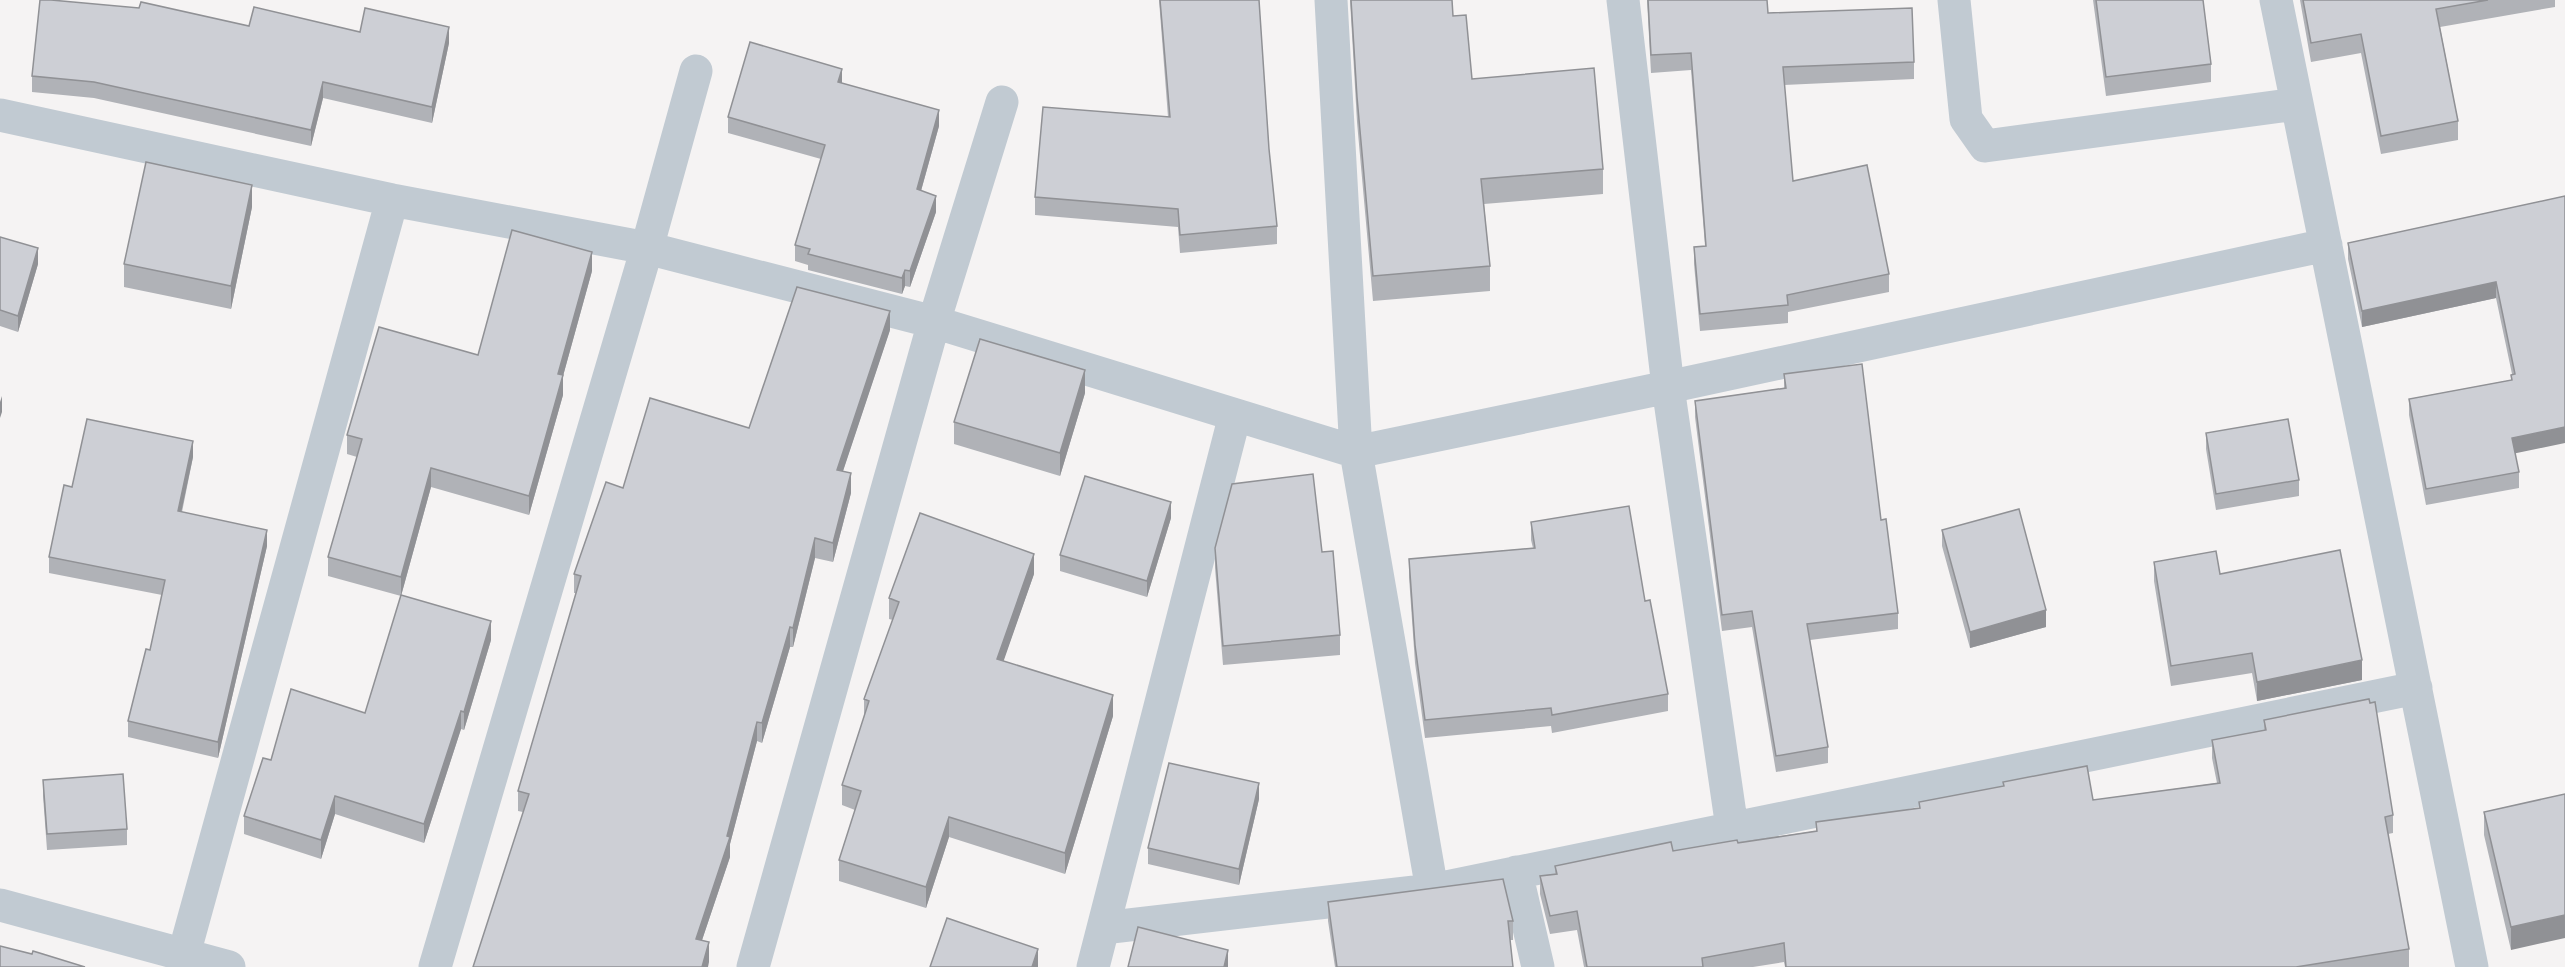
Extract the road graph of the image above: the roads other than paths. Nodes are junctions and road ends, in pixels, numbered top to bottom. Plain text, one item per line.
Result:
1 (1331, 0) edge
2 (1623, 0) edge
3 (1954, 0) edge
4 (2276, 0) edge
5 (696, 71) dead end
6 (1002, 102) dead end
7 (2297, 104) junction
8 (0, 115) edge
9 (392, 200) junction
10 (2326, 245) junction
11 (647, 248) junction
12 (934, 322) junction
13 (1668, 387) junction
14 (1235, 415) junction
15 (1356, 452) junction
16 (2415, 688) junction
17 (1732, 828) junction
18 (1516, 872) junction
19 (1432, 890) junction
20 (0, 905) edge
21 (1103, 928) junction
22 (184, 954) junction
23 (229, 967) edge
24 (435, 967) edge
25 (753, 967) edge
26 (1093, 967) edge
27 (1538, 967) edge
28 (2472, 967) edge

1 - 15 street
2 - 13 street
3 - 7 street
4 - 7 street
5 - 11 street
6 - 12 street
7 - 10 street
8 - 9 street
9 - 11 street
9 - 22 street
10 - 13 street
10 - 16 street
11 - 12 street
11 - 24 street
12 - 14 street
12 - 25 street
13 - 15 street
13 - 17 street
14 - 15 street
14 - 21 street
15 - 19 street
16 - 17 street
16 - 28 street
17 - 18 street
18 - 19 street
18 - 27 street
19 - 21 street
20 - 22 street
21 - 26 street
22 - 23 street

